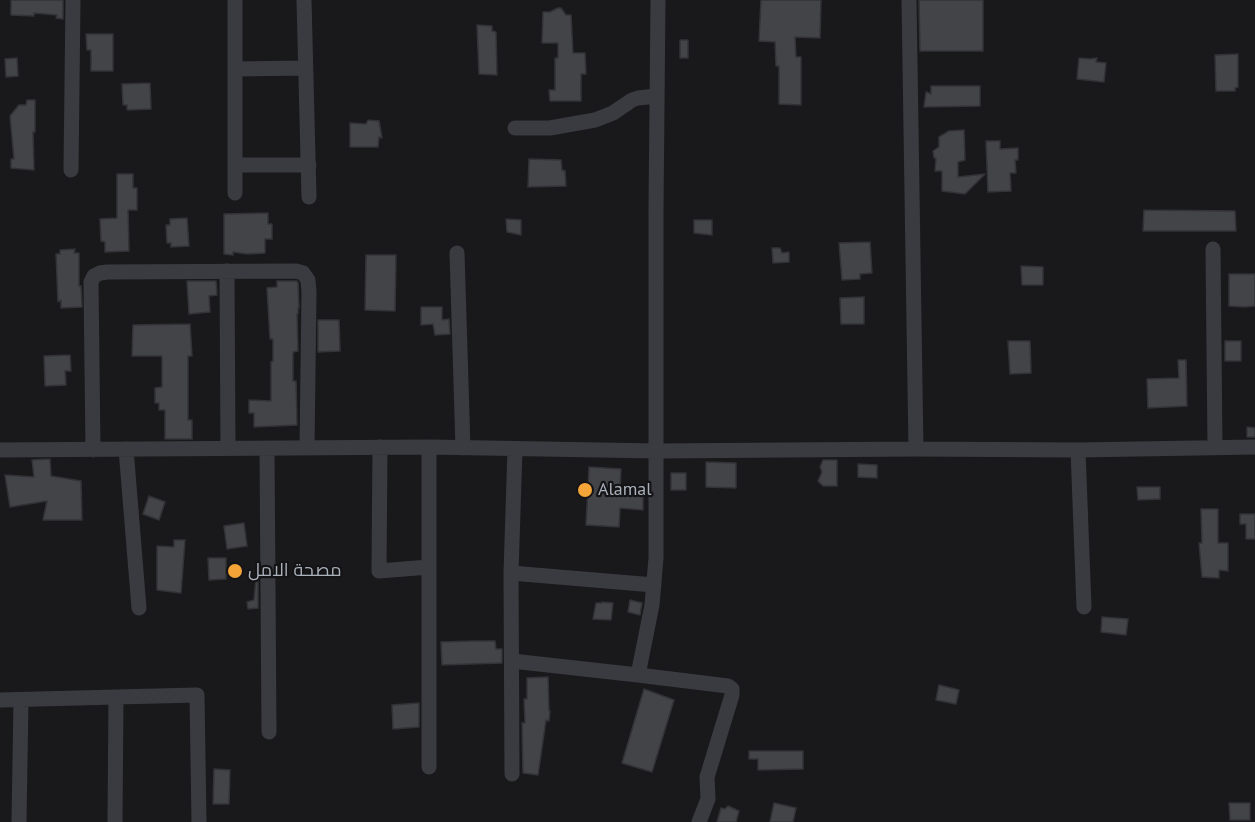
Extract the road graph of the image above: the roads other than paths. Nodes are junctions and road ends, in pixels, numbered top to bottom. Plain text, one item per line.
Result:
1 (73, 0) edge
2 (235, 0) edge
3 (304, 0) edge
4 (658, 0) edge
5 (909, 0) edge
6 (305, 68) junction
7 (235, 69) junction
8 (656, 96) junction
9 (515, 128) dead end
10 (235, 165) junction
11 (309, 165) junction
12 (71, 170) dead end
13 (235, 193) dead end
14 (309, 197) dead end
15 (1213, 249) dead end
16 (458, 253) dead end
17 (227, 271) junction
18 (380, 447) junction
19 (429, 447) junction
20 (1215, 447) junction
21 (1255, 447) edge
22 (228, 448) junction
23 (267, 448) junction
24 (307, 448) junction
25 (463, 448) junction
26 (916, 448) junction
27 (126, 449) junction
28 (515, 449) junction
29 (0, 450) edge
30 (93, 450) junction
31 (1078, 450) junction
32 (657, 451) junction
33 (429, 567) junction
34 (511, 573) junction
35 (654, 585) junction
36 (1084, 607) dead end
37 (139, 608) dead end
38 (512, 661) junction
39 (638, 675) junction
40 (116, 697) junction
41 (21, 699) junction
42 (0, 700) edge
43 (269, 732) dead end
44 (429, 767) dead end
45 (512, 774) dead end
46 (19, 822) edge
47 (115, 822) edge
48 (199, 822) edge
49 (699, 822) edge

1 - 12 street
2 - 7 street
3 - 6 street
4 - 8 street
5 - 26 street
6 - 7 street
6 - 11 street
7 - 10 street
8 - 9 street
8 - 32 street
10 - 11 street
10 - 13 street
11 - 14 street
15 - 20 street
16 - 25 street
17 - 22 street
17 - 24 street
17 - 30 street
18 - 19 street
18 - 24 street
18 - 33 street
19 - 25 street
19 - 33 street
20 - 21 street
20 - 31 street
22 - 23 street
22 - 27 street
23 - 24 street
23 - 43 street
25 - 28 street
26 - 31 street
26 - 32 street
27 - 30 street
27 - 37 street
28 - 32 street
28 - 34 street
29 - 30 street
31 - 36 street
32 - 35 street
33 - 44 street
34 - 35 street
34 - 38 street
35 - 39 street
38 - 39 street
38 - 45 street
39 - 49 street
40 - 41 street
40 - 47 street
40 - 48 street
41 - 42 street
41 - 46 street

